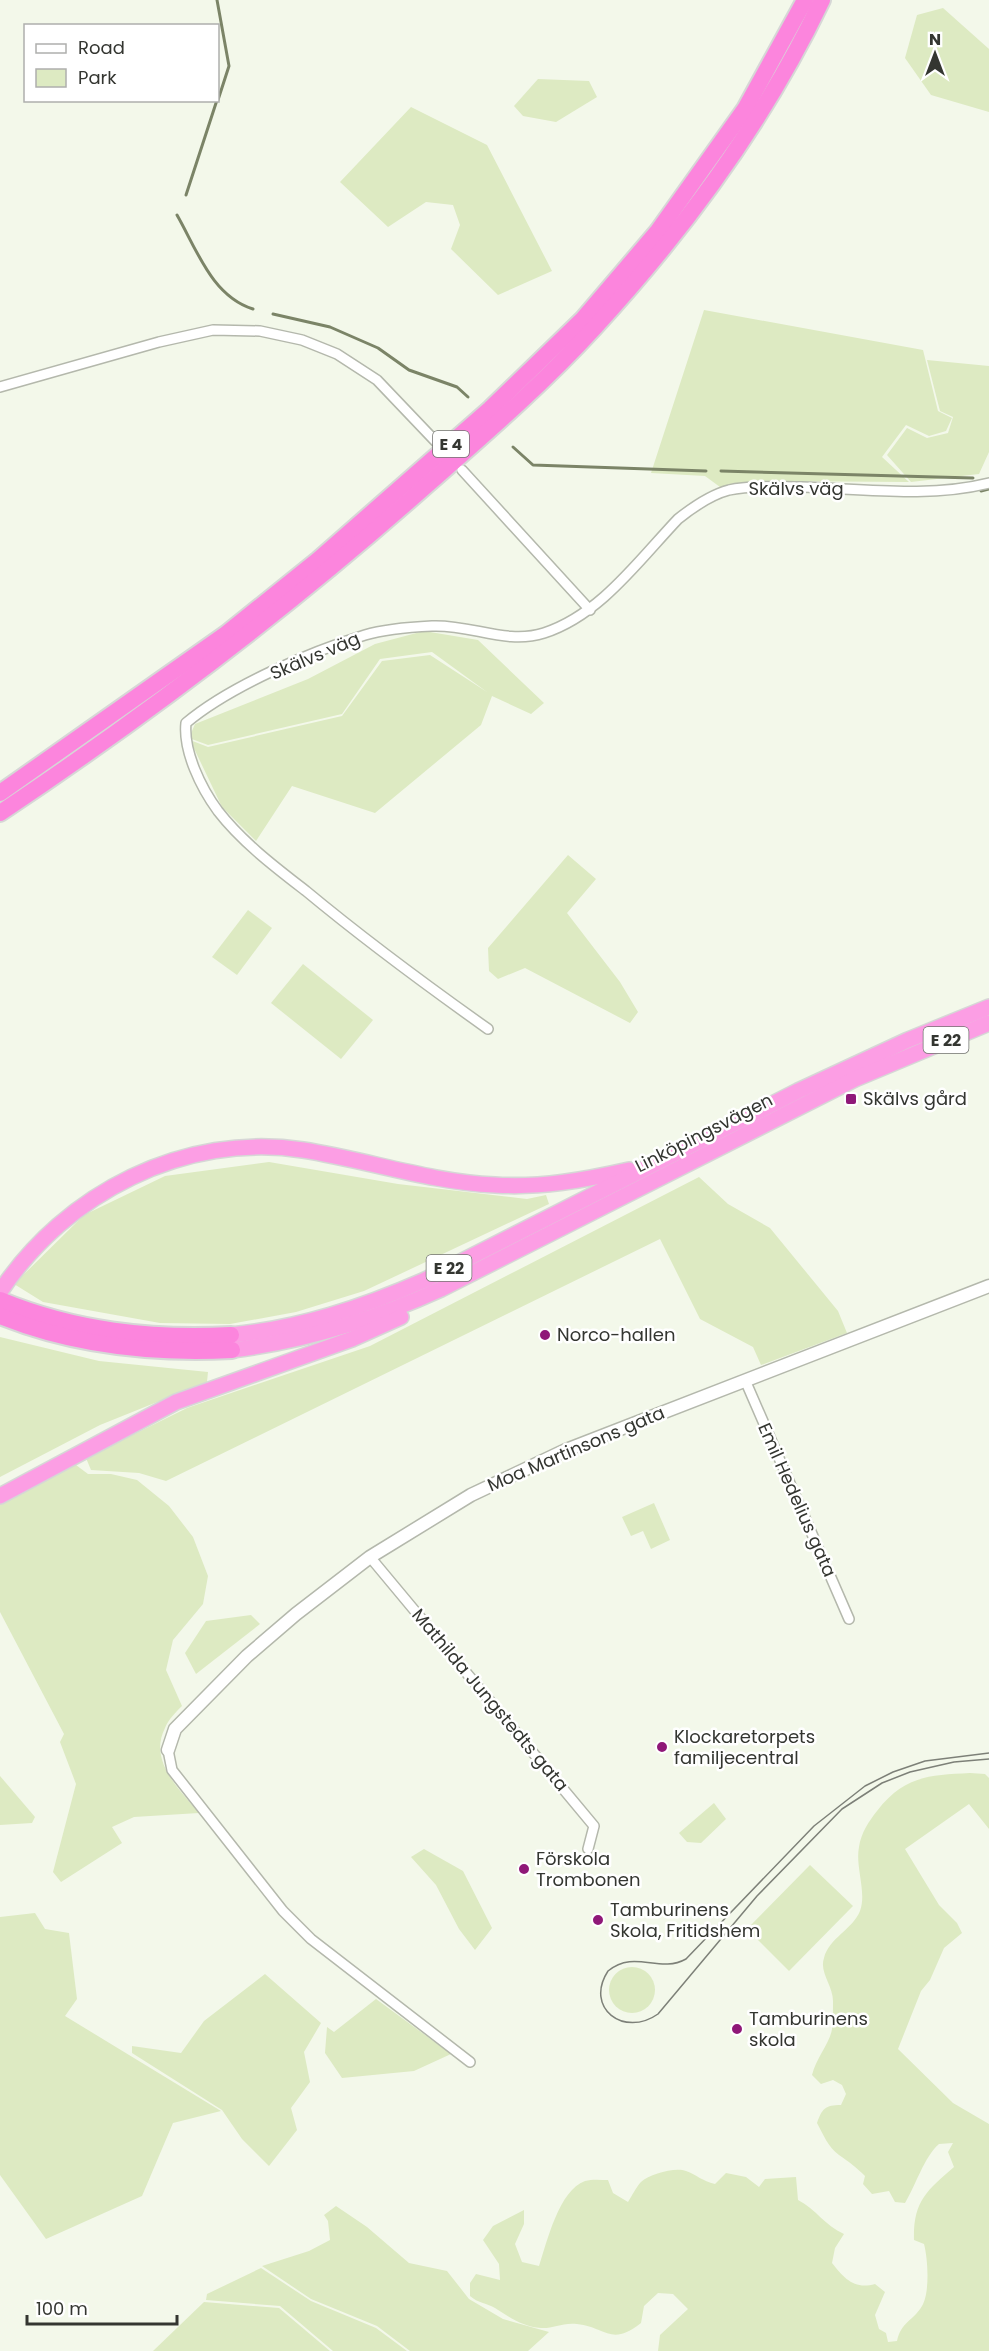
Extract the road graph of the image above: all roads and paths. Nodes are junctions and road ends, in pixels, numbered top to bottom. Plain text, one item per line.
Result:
1 (805, 0) edge
2 (822, 0) edge
3 (0, 387) edge
4 (438, 444) dead end
5 (462, 470) dead end
6 (989, 483) edge
7 (590, 610) junction
8 (46, 782) junction
9 (0, 793) edge
10 (0, 813) edge
11 (0, 823) edge
12 (989, 1007) edge
13 (989, 1023) edge
14 (488, 1029) dead end
15 (653, 1164) junction
16 (989, 1286) edge
17 (441, 1289) junction
18 (0, 1292) edge
19 (0, 1300) edge
20 (0, 1316) edge
21 (232, 1343) junction
22 (745, 1380) junction
23 (0, 1496) edge
24 (370, 1557) junction
25 (849, 1618) dead end
26 (168, 1750) joint
27 (588, 1849) dead end
28 (470, 2062) dead end

1 - 9 highway, E 4
2 - 8 highway, E 4
3 - 4 street
5 - 7 street
6 - 7 street, Skälvs väg
7 - 14 street, Skälvs väg
8 - 10 highway, E 4
8 - 11 highway
12 - 15 highway, Linköpingsvägen / E 22
13 - 17 highway, Linköpingsvägen / E 22
15 - 18 highway
15 - 21 highway, E 22
16 - 22 street, Moa Martinsons gata
17 - 21 highway, E 22
17 - 23 highway
19 - 21 highway, E 22
20 - 21 highway, E 22
22 - 24 street, Moa Martinsons gata
22 - 25 street, Emil Hedelius gata
24 - 26 street, Moa Martinsons gata
24 - 27 street, Mathilda Jungstedts gata
26 - 28 street

